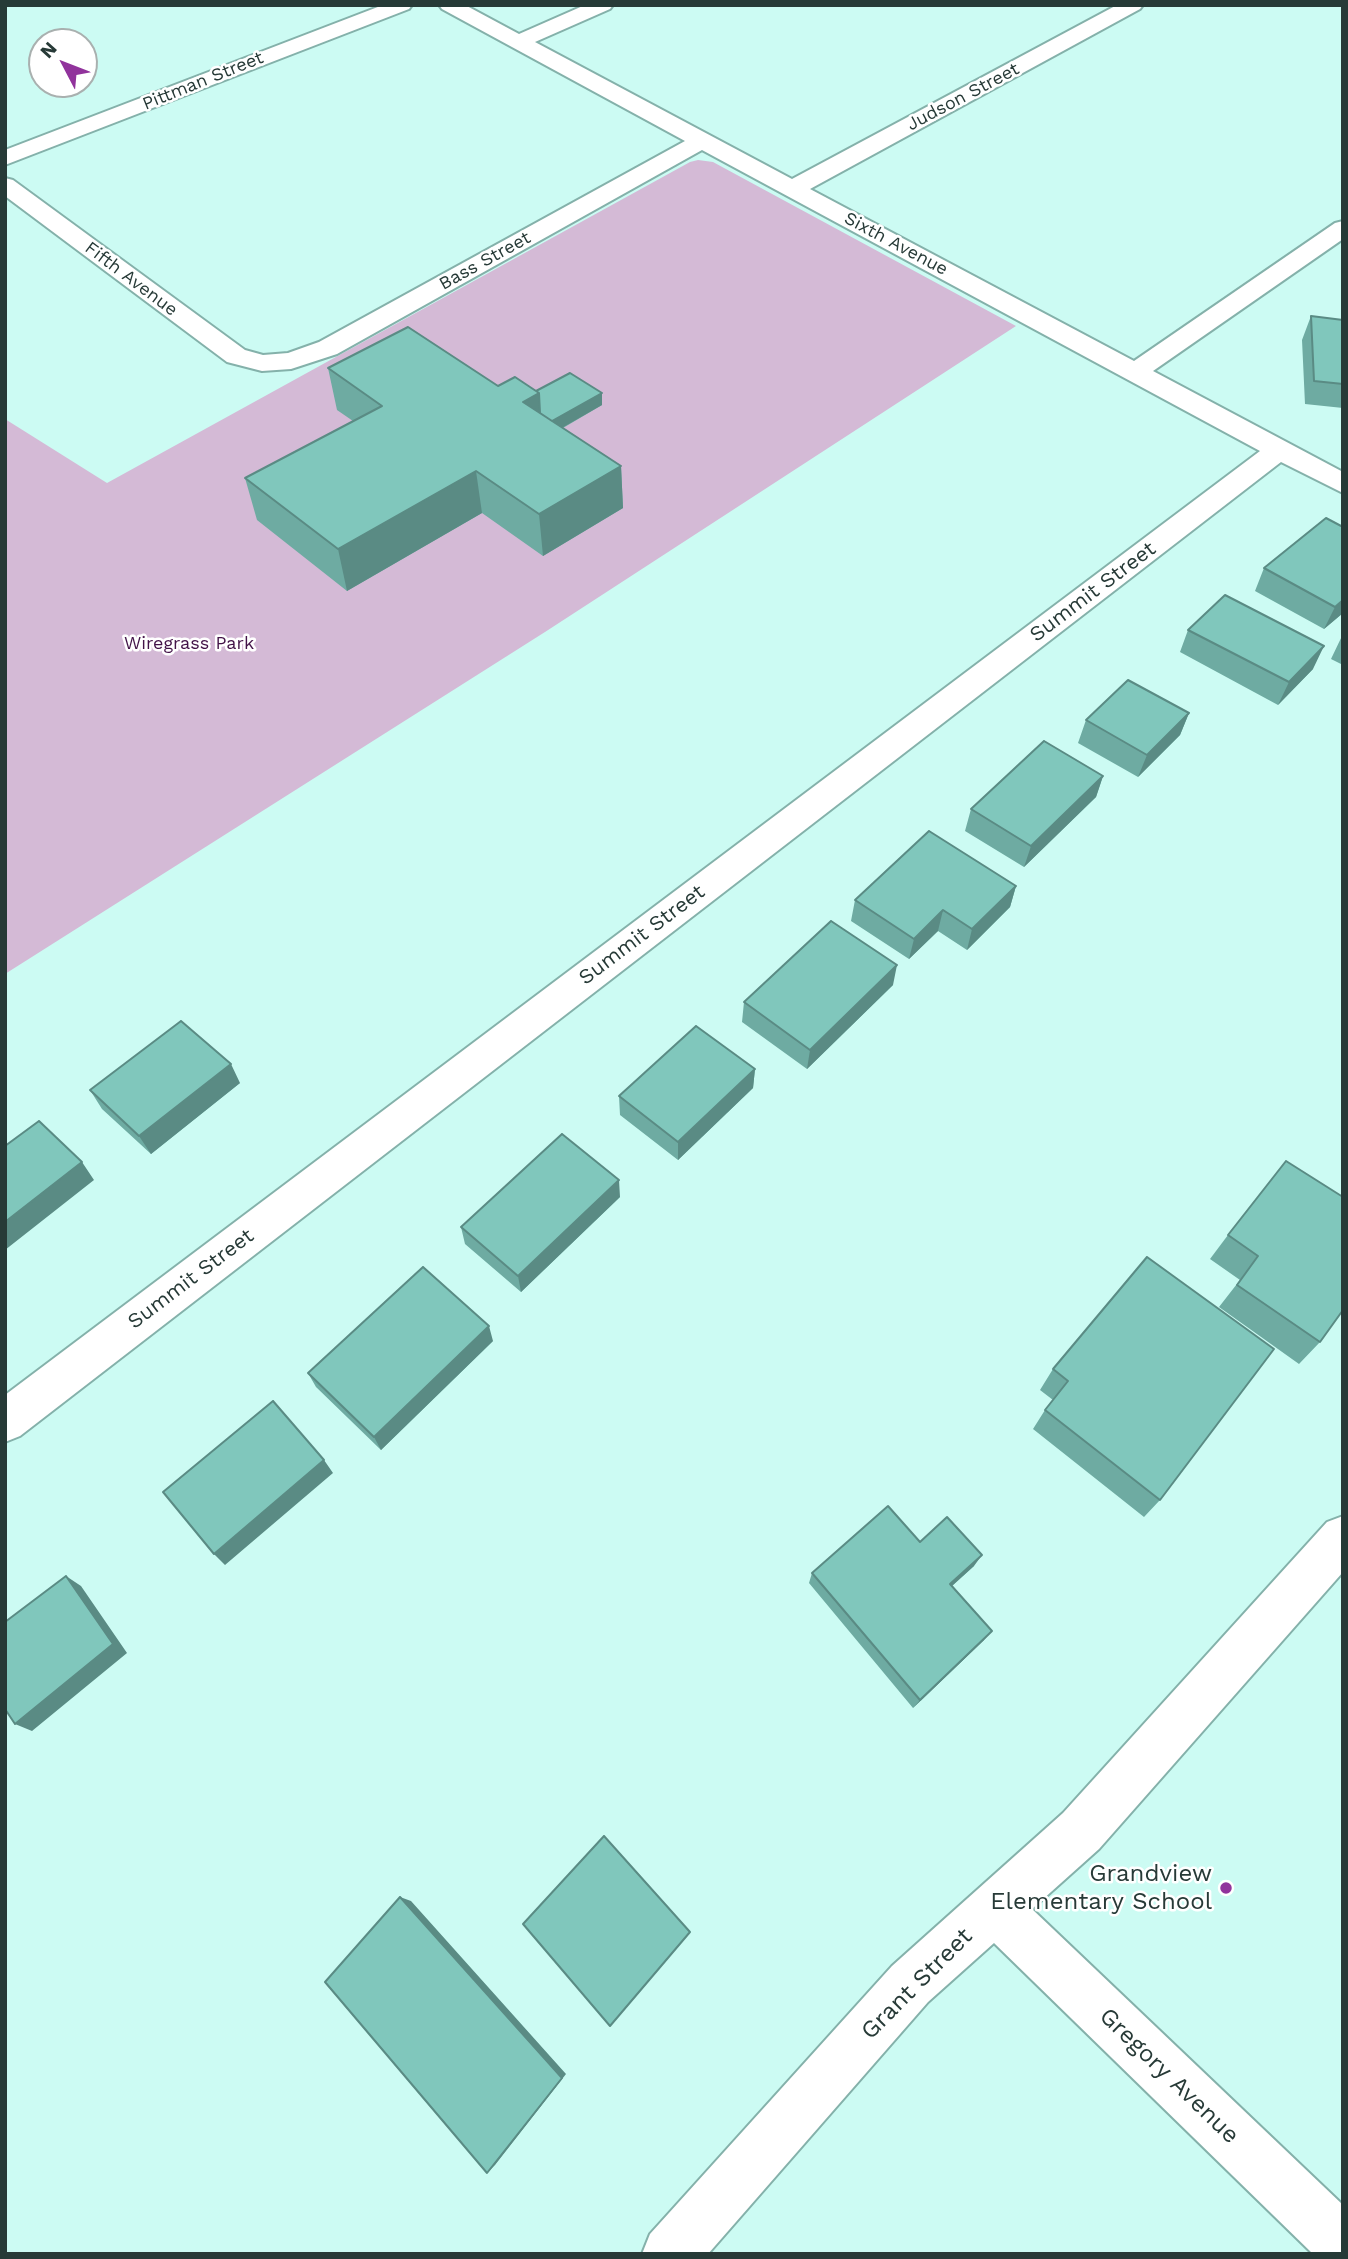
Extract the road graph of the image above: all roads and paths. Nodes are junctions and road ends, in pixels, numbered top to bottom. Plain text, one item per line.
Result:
1 (402, 5) edge
2 (449, 5) edge
3 (603, 5) edge
4 (1133, 5) edge
5 (518, 42) junction
6 (701, 141) junction
7 (5, 158) edge
8 (5, 185) edge
9 (792, 189) junction
10 (1343, 228) edge
11 (262, 363) joint
12 (1135, 373) junction
13 (1279, 450) junction
14 (1343, 484) edge
15 (5, 1421) edge
16 (1343, 1538) edge
17 (995, 1909) junction
18 (1343, 2244) edge
19 (670, 2254) edge

1 - 7 street, Pittman Street
2 - 5 street, Sixth Avenue
3 - 5 street
4 - 9 street, Judson Street
5 - 6 street, Sixth Avenue
6 - 9 street, Sixth Avenue
6 - 11 street, Bass Street
8 - 11 street, Fifth Avenue
9 - 12 street, Sixth Avenue
10 - 12 street
12 - 13 street, Sixth Avenue
13 - 14 street, Sixth Avenue
13 - 15 street, Summit Street
16 - 17 street, Grant Street
17 - 18 street, Gregory Avenue
17 - 19 street, Grant Street

